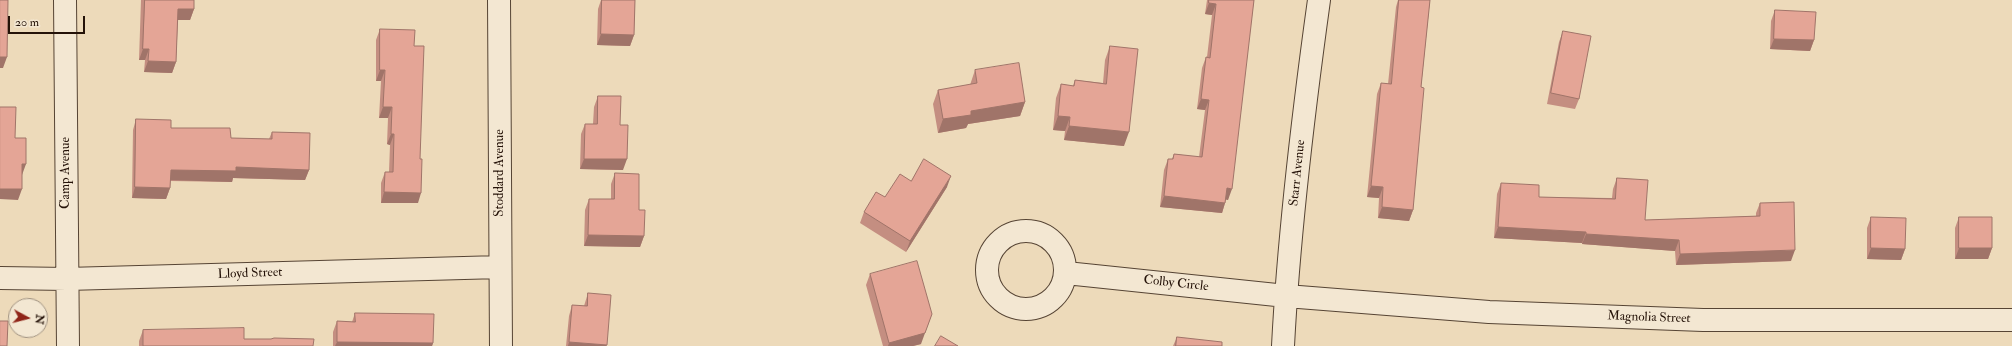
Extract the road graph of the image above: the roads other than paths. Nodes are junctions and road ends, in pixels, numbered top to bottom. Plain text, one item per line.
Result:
1 (65, 0) edge
2 (499, 0) edge
3 (1319, 0) edge
4 (500, 267) junction
5 (1066, 273) dead end
6 (0, 278) edge
7 (67, 279) junction
8 (1286, 296) junction
9 (2012, 320) edge
10 (68, 346) edge
11 (502, 346) edge
12 (1283, 346) edge

1 - 7 street, Camp Avenue
2 - 4 street, Stoddard Avenue
3 - 8 street, Starr Avenue
4 - 7 street, Lloyd Street
4 - 11 street, Stoddard Avenue
5 - 8 street, Colby Circle
6 - 7 street, Lloyd Street
7 - 10 street, Camp Avenue
8 - 9 street, Magnolia Street
8 - 12 street, Starr Avenue

